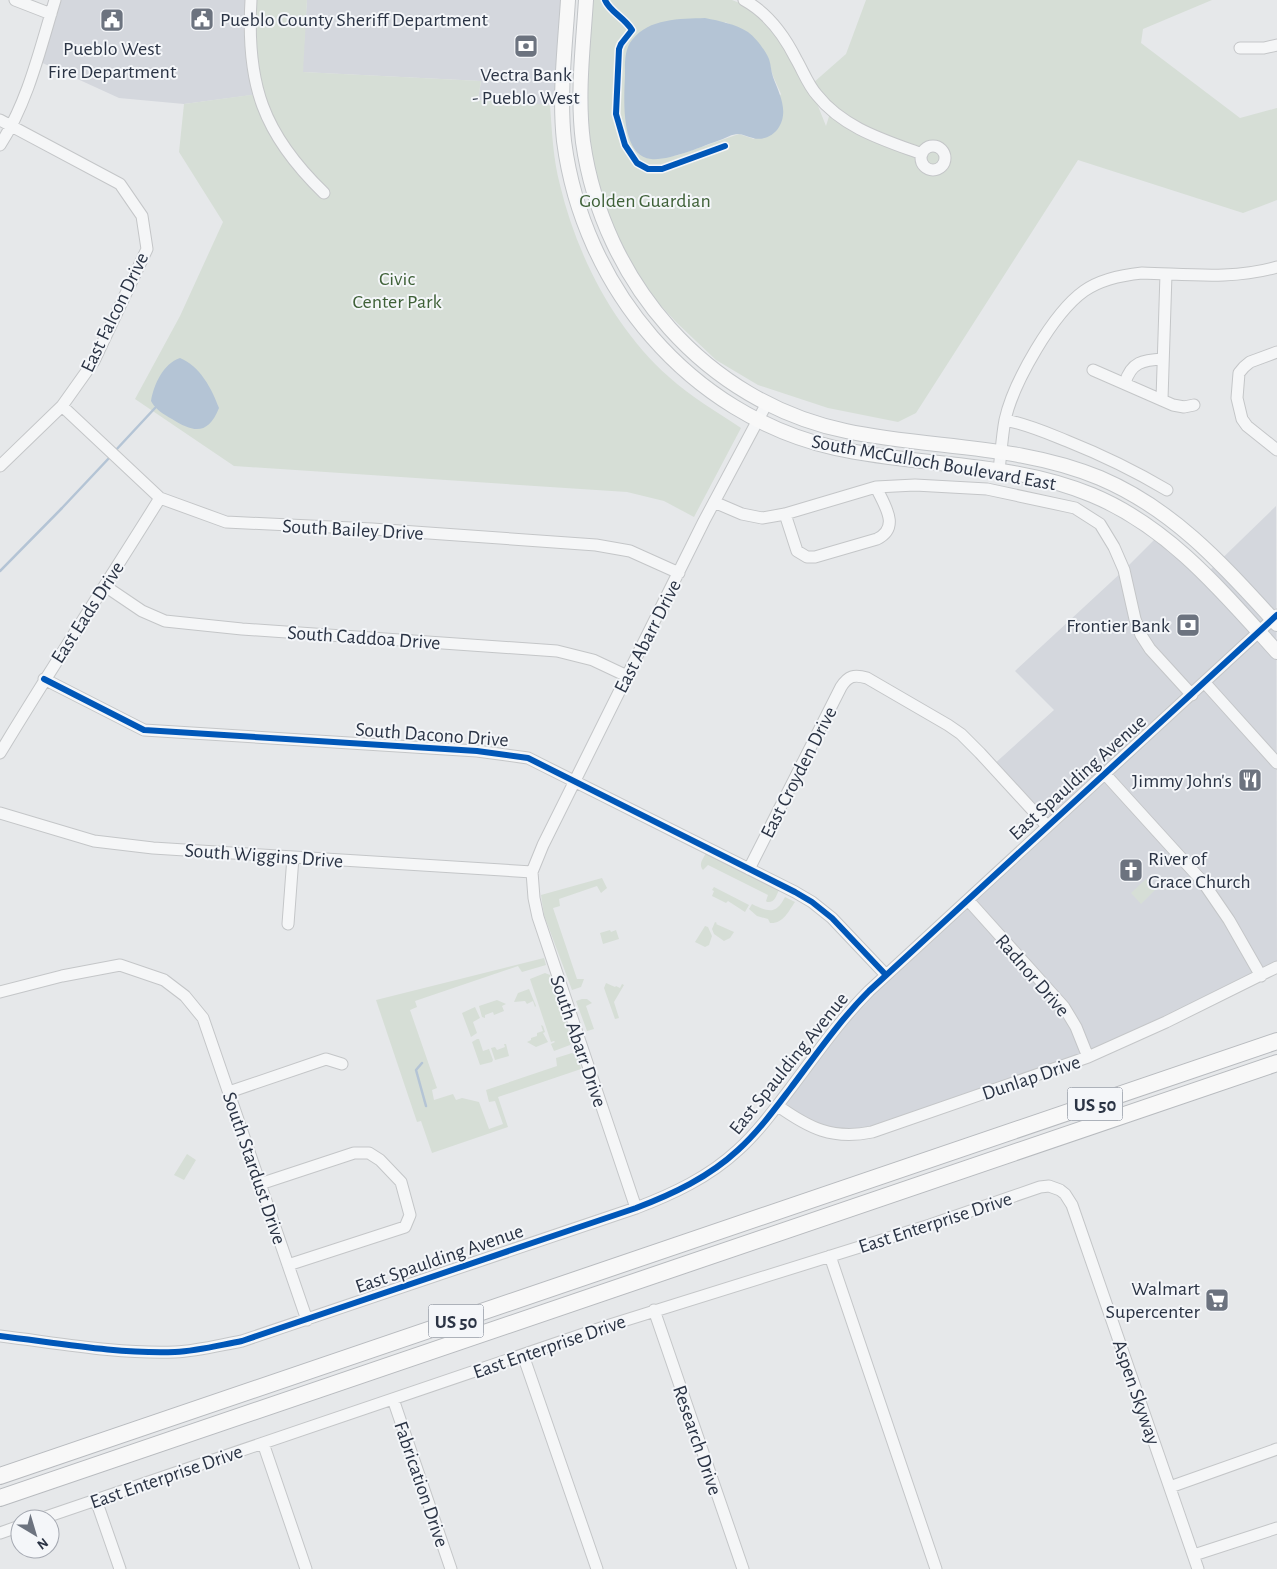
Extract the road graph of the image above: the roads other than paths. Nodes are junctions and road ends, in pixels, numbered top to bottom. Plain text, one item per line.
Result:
1 (15, 0) edge
2 (54, 0) edge
3 (251, 0) edge
4 (568, 0) edge
5 (586, 0) edge
6 (744, 0) edge
7 (51, 14) junction
8 (1277, 45) edge
9 (1240, 48) dead end
10 (0, 120) edge
11 (11, 126) junction
12 (0, 145) edge
13 (922, 154) dead end
14 (324, 193) dead end
15 (1277, 267) edge
16 (1166, 274) junction
17 (1277, 352) edge
18 (1163, 359) junction
19 (1093, 370) dead end
20 (1125, 383) junction
21 (1162, 399) junction
22 (767, 403) junction
23 (62, 406) junction
24 (1194, 406) dead end
25 (758, 420) junction
26 (1005, 420) junction
27 (1277, 450) edge
28 (1002, 452) junction
29 (0, 466) edge
30 (999, 470) junction
31 (876, 487) junction
32 (1167, 490) dead end
33 (160, 498) junction
34 (714, 502) junction
35 (785, 514) junction
36 (679, 573) junction
37 (105, 586) junction
38 (1276, 620) edge
39 (1259, 632) junction
40 (1277, 652) edge
41 (627, 676) junction
42 (44, 679) junction
43 (1205, 683) junction
44 (1192, 695) junction
45 (0, 752) edge
46 (1277, 763) edge
47 (1106, 774) junction
48 (575, 781) junction
49 (0, 813) edge
50 (1047, 826) junction
51 (293, 857) junction
52 (749, 869) junction
53 (532, 872) junction
54 (968, 900) junction
55 (288, 924) dead end
56 (1277, 967) edge
57 (886, 975) junction
58 (1261, 976) junction
59 (0, 992) edge
60 (1277, 1041) edge
61 (1088, 1057) junction
62 (1277, 1063) edge
63 (342, 1064) dead end
64 (229, 1092) junction
65 (778, 1106) junction
66 (260, 1184) junction
67 (1060, 1190) joint
68 (636, 1208) junction
69 (830, 1256) junction
70 (288, 1265) junction
71 (654, 1310) junction
72 (306, 1320) junction
73 (0, 1336) edge
74 (523, 1354) junction
75 (393, 1399) junction
76 (264, 1443) junction
77 (1277, 1449) edge
78 (0, 1476) edge
79 (1170, 1487) junction
80 (0, 1498) edge
81 (96, 1500) junction
82 (60, 1512) edge
83 (1277, 1528) edge
84 (1194, 1555) junction
85 (120, 1569) edge
86 (306, 1569) edge
87 (451, 1569) edge
88 (597, 1569) edge
89 (743, 1569) edge
90 (936, 1569) edge
91 (1198, 1569) edge

1 - 7 street
2 - 7 street
3 - 14 street
4 - 25 main road, South McCulloch Boulevard East
5 - 22 main road, South McCulloch Boulevard East
6 - 13 street
7 - 11 street
8 - 9 street
10 - 11 street
11 - 12 street
11 - 23 street, East Falcon Drive
15 - 16 street
16 - 18 street
16 - 26 street
17 - 27 street
18 - 20 street
18 - 21 street
19 - 20 street
20 - 21 street
21 - 24 street
22 - 25 street, East Abarr Drive
22 - 28 main road, South McCulloch Boulevard East
23 - 29 street, East Falcon Drive
23 - 33 street, South Bailey Drive
25 - 30 main road, South McCulloch Boulevard East
25 - 34 street, East Abarr Drive
26 - 28 street
26 - 32 street
28 - 30 street
28 - 38 main road, South McCulloch Boulevard East
30 - 39 main road, South McCulloch Boulevard East
31 - 35 street
31 - 35 street
31 - 44 street
33 - 36 street, South Bailey Drive
33 - 37 street, East Eads Drive
34 - 35 street
34 - 36 street, East Abarr Drive
36 - 41 street, East Abarr Drive
37 - 41 street, South Caddoa Drive
37 - 42 street, East Eads Drive
38 - 39 street, East Spaulding Avenue
39 - 40 main road, South McCulloch Boulevard East
39 - 43 street, East Spaulding Avenue
41 - 48 street, East Abarr Drive
42 - 45 street, East Eads Drive
42 - 48 street, South Dacono Drive
43 - 44 street, East Spaulding Avenue
43 - 46 street
44 - 47 street, East Spaulding Avenue
47 - 50 street, East Spaulding Avenue
47 - 58 street
48 - 52 street, South Dacono Drive
48 - 53 street, East Abarr Drive
49 - 51 street, South Wiggins Drive
50 - 52 street, East Croyden Drive
50 - 54 street, East Spaulding Avenue
51 - 53 street, South Wiggins Drive
51 - 55 street
52 - 57 street, South Dacono Drive
53 - 68 street, South Abarr Drive
54 - 57 street, East Spaulding Avenue
54 - 61 street, Radnor Drive
56 - 58 street, Dunlap Drive
57 - 65 street, East Spaulding Avenue
58 - 61 street, Dunlap Drive
59 - 64 street, South Stardust Drive
60 - 78 highway, US 50
61 - 65 street, Dunlap Drive
62 - 80 highway, US 50
63 - 64 street
64 - 66 street, South Stardust Drive
65 - 68 street, East Spaulding Avenue
66 - 70 street, South Stardust Drive
66 - 70 street
67 - 69 street, East Enterprise Drive
67 - 79 street, Aspen Skyway
68 - 72 street, East Spaulding Avenue
69 - 71 street, East Enterprise Drive
69 - 90 street
70 - 72 street, South Stardust Drive
71 - 74 street, East Enterprise Drive
71 - 89 street, Research Drive
72 - 73 street, East Spaulding Avenue
74 - 75 street, East Enterprise Drive
74 - 88 street
75 - 76 street, East Enterprise Drive
75 - 87 street, Fabrication Drive
76 - 81 street, East Enterprise Drive
76 - 86 street
77 - 79 street
79 - 84 street, Aspen Skyway
81 - 82 street, East Enterprise Drive
81 - 85 street
83 - 84 street
84 - 91 street, Aspen Skyway

